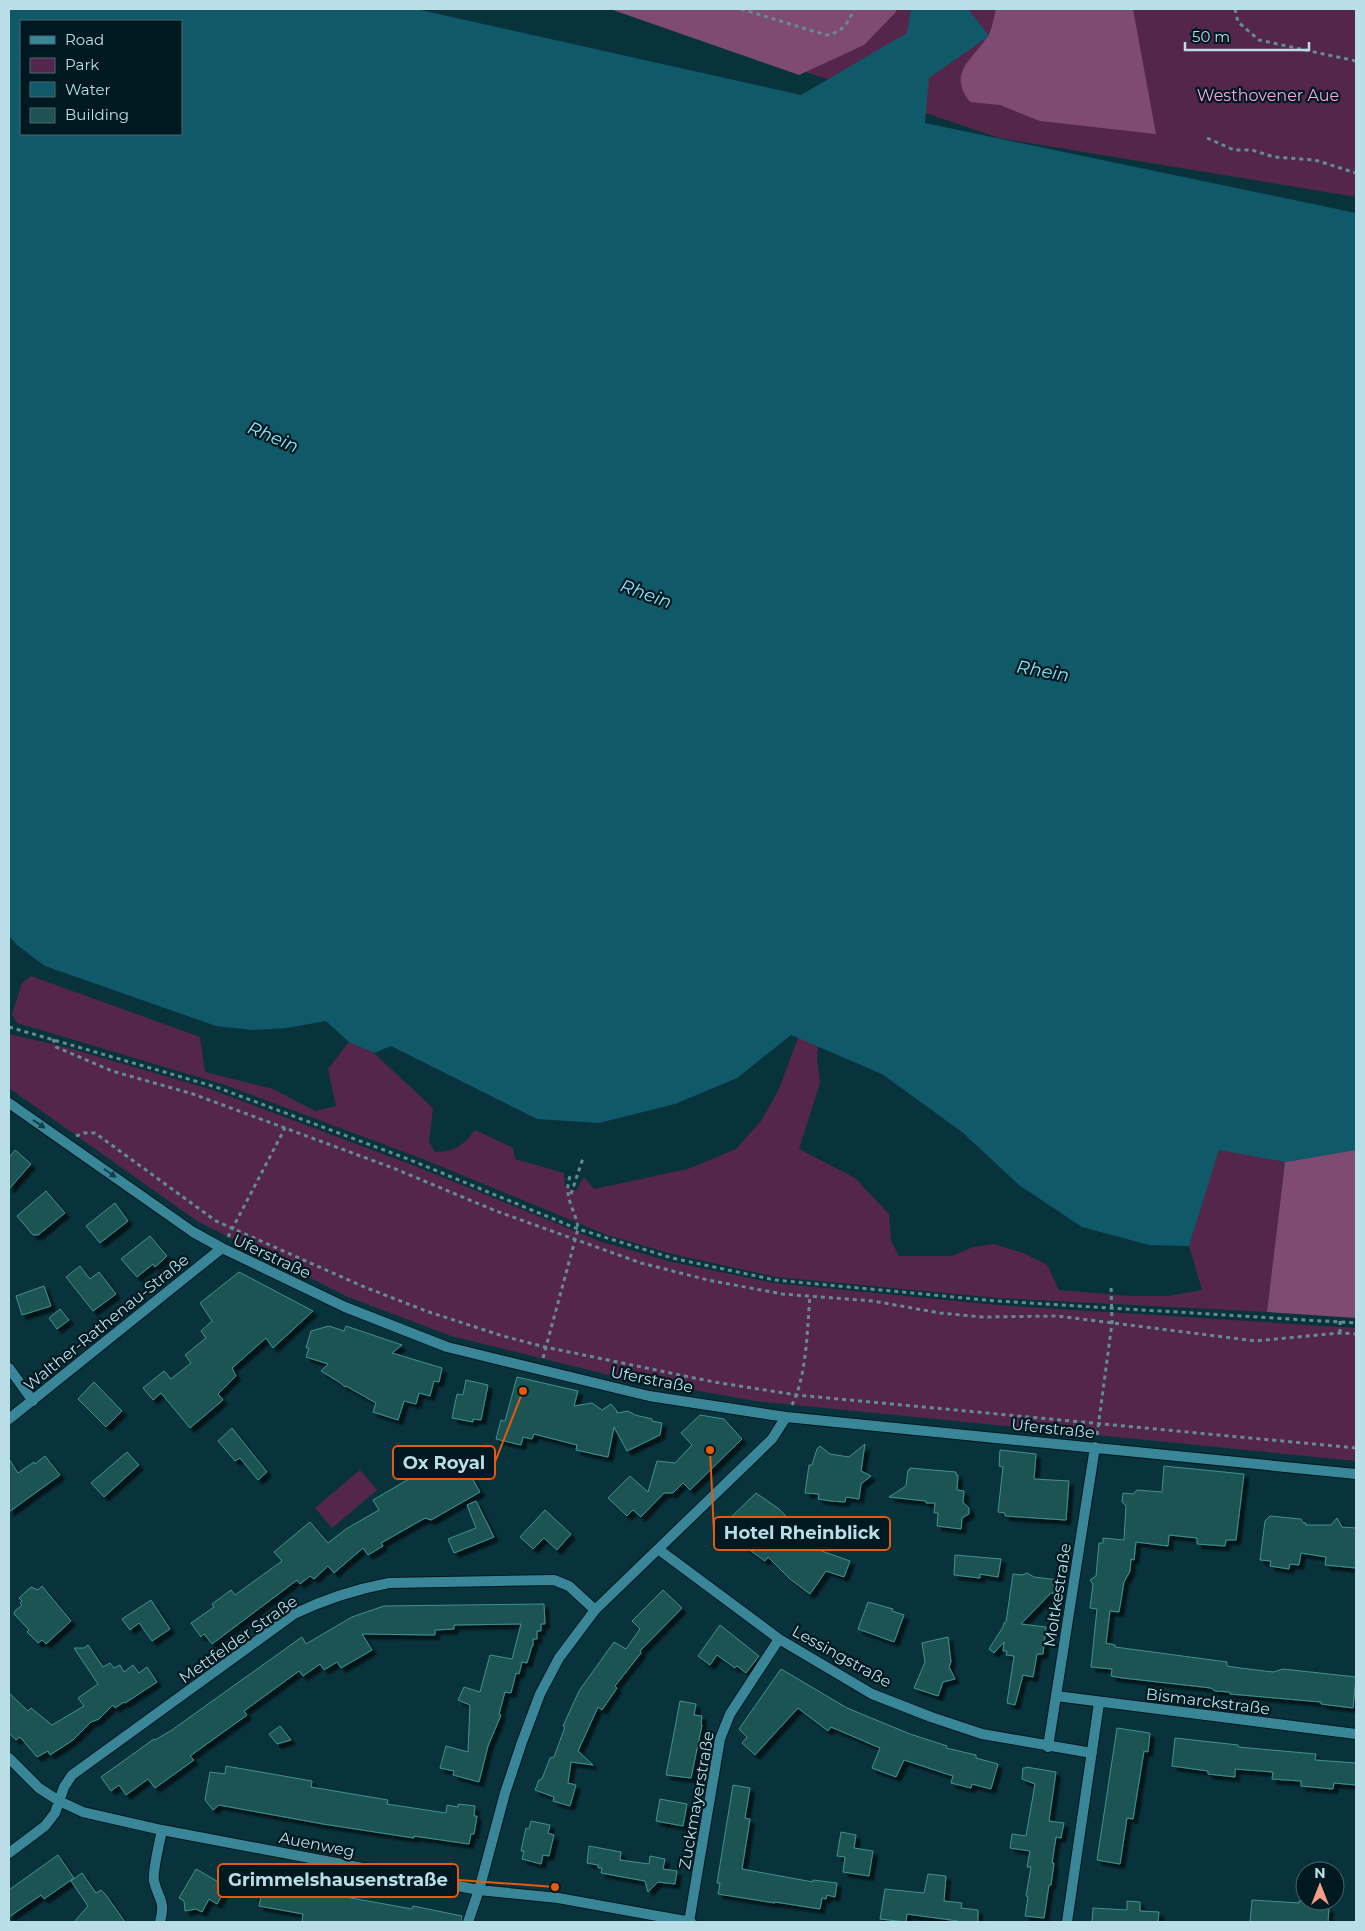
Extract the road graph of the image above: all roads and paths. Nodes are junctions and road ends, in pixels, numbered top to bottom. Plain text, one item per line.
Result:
1 (741, 9) edge
2 (854, 9) edge
3 (1235, 9) edge
4 (1356, 61) edge
5 (1207, 138) dead end
6 (1356, 172) edge
7 (9, 1027) edge
8 (53, 1039) junction
9 (9, 1103) edge
10 (285, 1128) junction
11 (70, 1145) junction
12 (583, 1158) dead end
13 (570, 1175) dead end
14 (571, 1194) dead end
15 (234, 1228) junction
16 (578, 1229) junction
17 (575, 1240) junction
18 (222, 1248) junction
19 (1111, 1285) dead end
20 (810, 1296) junction
21 (1112, 1308) junction
22 (1340, 1322) junction
23 (1112, 1323) junction
24 (1356, 1323) edge
25 (1340, 1333) junction
26 (1356, 1334) edge
27 (545, 1347) junction
28 (9, 1368) edge
29 (541, 1370) junction
30 (797, 1395) junction
31 (33, 1401) junction
32 (786, 1417) junction
33 (9, 1418) edge
34 (1100, 1423) junction
35 (1095, 1448) junction
36 (1356, 1448) edge
37 (1356, 1474) edge
38 (658, 1550) junction
39 (595, 1610) junction
40 (780, 1639) junction
41 (1056, 1696) junction
42 (1099, 1703) junction
43 (1356, 1734) edge
44 (1048, 1747) junction
45 (1092, 1754) junction
46 (9, 1758) edge
47 (59, 1802) junction
48 (162, 1830) junction
49 (9, 1853) edge
50 (479, 1890) junction
51 (160, 1922) edge
52 (468, 1922) edge
53 (690, 1922) edge
54 (1067, 1922) edge

1 - 2 path
3 - 4 path
5 - 6 path
7 - 8 path
8 - 10 path
8 - 16 path
9 -> 11 street, Uferstraße
10 - 15 path
10 - 17 path
11 - 15 path
11 -> 18 street, Uferstraße
12 - 14 path
13 - 16 path
15 - 27 path
16 - 17 path
16 - 21 path
17 - 20 path
17 - 27 path
18 - 29 street, Uferstraße
18 - 31 street, Walther-Rathenau-Straße
19 - 21 path
20 - 23 path
20 - 30 path
21 - 22 path
21 - 23 path
22 - 24 path
22 - 25 path
23 - 25 path
23 - 34 path
25 - 26 path
27 - 29 path
27 - 30 path
28 - 31 street
29 - 32 street, Uferstraße
30 - 34 path
31 - 33 street, Walther-Rathenau-Straße
32 - 35 street, Uferstraße
32 - 38 street
34 - 36 path
35 - 37 street, Uferstraße
35 - 41 street, Moltkestraße
38 - 39 street
38 - 40 street, Lessingstraße
39 - 47 street, Mettfelder Straße
39 - 50 street
40 - 44 street, Lessingstraße
40 - 53 street, Zuckmayerstraße
41 - 42 street, Bismarckstraße
41 - 44 street, Moltkestraße
42 - 43 street, Bismarckstraße
42 - 45 street
44 - 45 street, Lessingstraße
45 - 54 street
46 - 47 street, Auenweg
47 - 48 street, Auenweg
47 - 49 street, Mettfelder Straße
48 - 50 street, Auenweg
48 - 51 street
50 - 52 street
50 - 53 street, Auenweg

